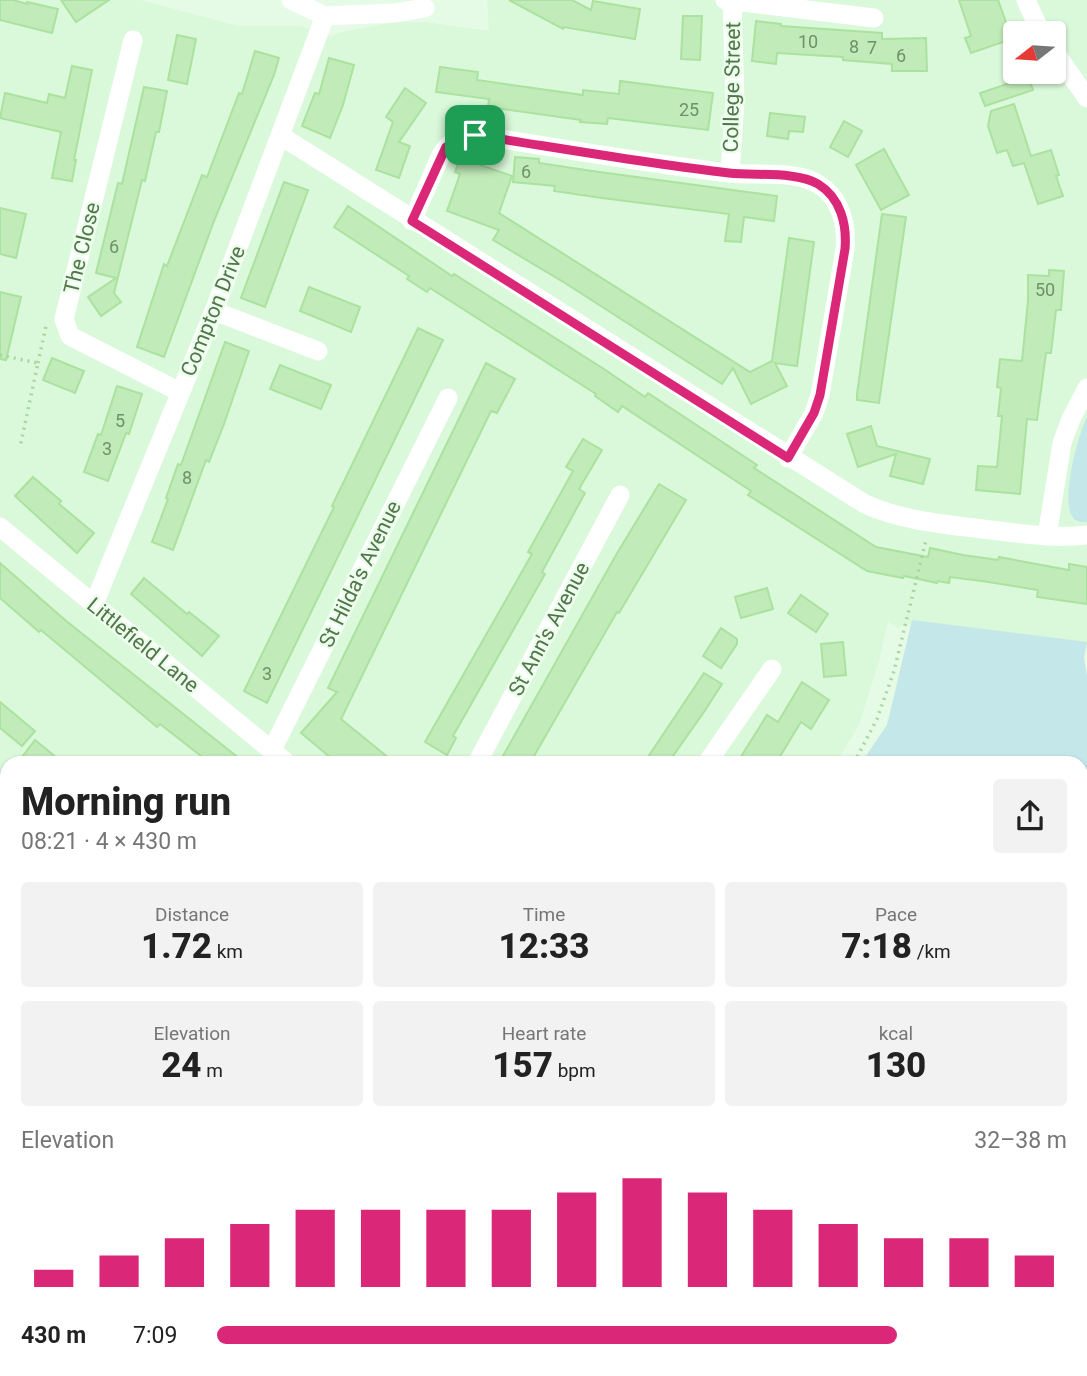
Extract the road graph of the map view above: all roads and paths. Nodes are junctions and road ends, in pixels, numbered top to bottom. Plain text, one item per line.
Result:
1 (290, 0) edge
2 (725, 0) edge
3 (732, 0) edge
4 (1026, 0) edge
5 (395, 7) edge
6 (425, 8) dead end
7 (325, 16) junction
8 (874, 18) dead end
9 (1036, 21) edge
10 (133, 40) dead end
11 (1066, 68) edge
12 (1086, 96) edge
13 (281, 136) junction
14 (730, 173) junction
15 (412, 221) junction
16 (214, 312) junction
17 (46, 326) dead end
18 (318, 351) dead end
19 (0, 355) edge
20 (38, 363) junction
21 (1087, 388) edge
22 (180, 392) junction
23 (448, 398) dead end
24 (20, 447) dead end
25 (788, 458) junction
26 (620, 495) dead end
27 (930, 522) junction
28 (0, 527) edge
29 (1087, 535) edge
30 (1047, 536) junction
31 (94, 604) junction
32 (772, 668) dead end
33 (278, 756) edge
34 (279, 756) edge
35 (481, 756) edge
36 (712, 756) edge
37 (858, 756) edge

1 - 7 street
2 - 3 street
3 - 8 street
3 - 14 street, College Street
4 - 9 street
5 - 6 street
5 - 7 street
7 - 13 street, Compton Drive
10 - 22 street, The Close
11 - 12 street
13 - 15 street
13 - 16 street, Compton Drive
14 - 15 street
14 - 25 street
15 - 25 street
16 - 18 street
16 - 22 street, Compton Drive
17 - 20 path
19 - 20 path
20 - 24 path
21 - 30 street
22 - 31 street, Compton Drive
23 - 34 street, St Hilda's Avenue
25 - 27 street
26 - 35 street, St Ann's Avenue
27 - 30 street
27 - 37 path
28 - 31 street, Littlefield Lane
29 - 30 street
31 - 33 street, Littlefield Lane
32 - 36 street

